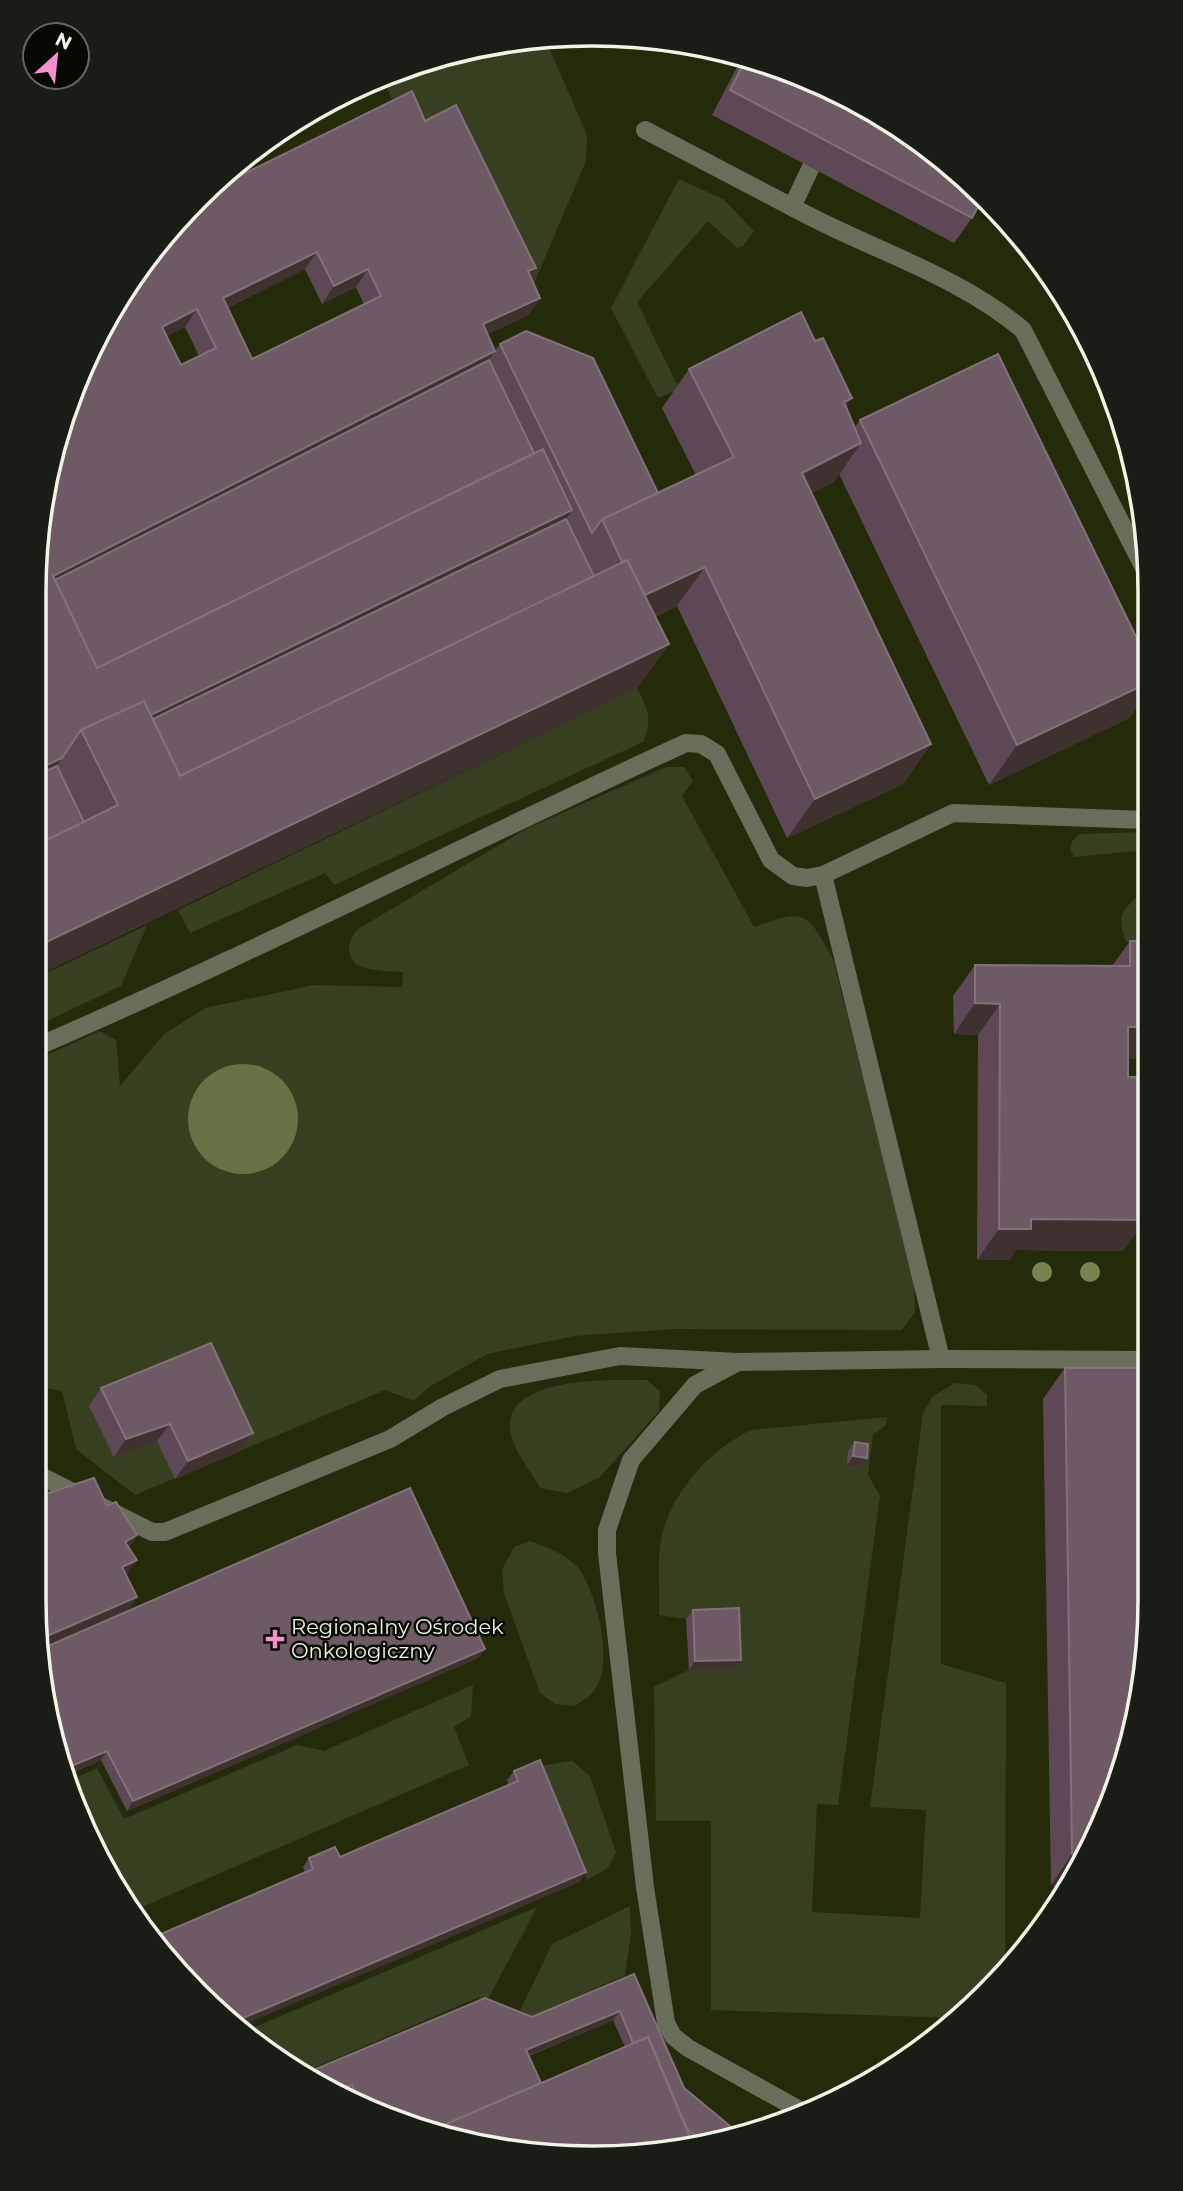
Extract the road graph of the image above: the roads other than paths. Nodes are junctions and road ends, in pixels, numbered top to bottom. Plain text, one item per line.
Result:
1 (645, 130) dead end
2 (811, 167) edge
3 (792, 207) junction
4 (1136, 552) edge
5 (1138, 820) edge
6 (823, 875) junction
7 (46, 1043) edge
8 (942, 1359) junction
9 (1138, 1360) edge
10 (738, 1362) junction
11 (46, 1479) edge
12 (794, 2107) edge

1 - 3 lane
2 - 3 lane
3 - 4 lane
5 - 6 lane
6 - 7 lane
6 - 8 lane
8 - 9 lane
8 - 10 lane
10 - 11 lane
10 - 12 lane

